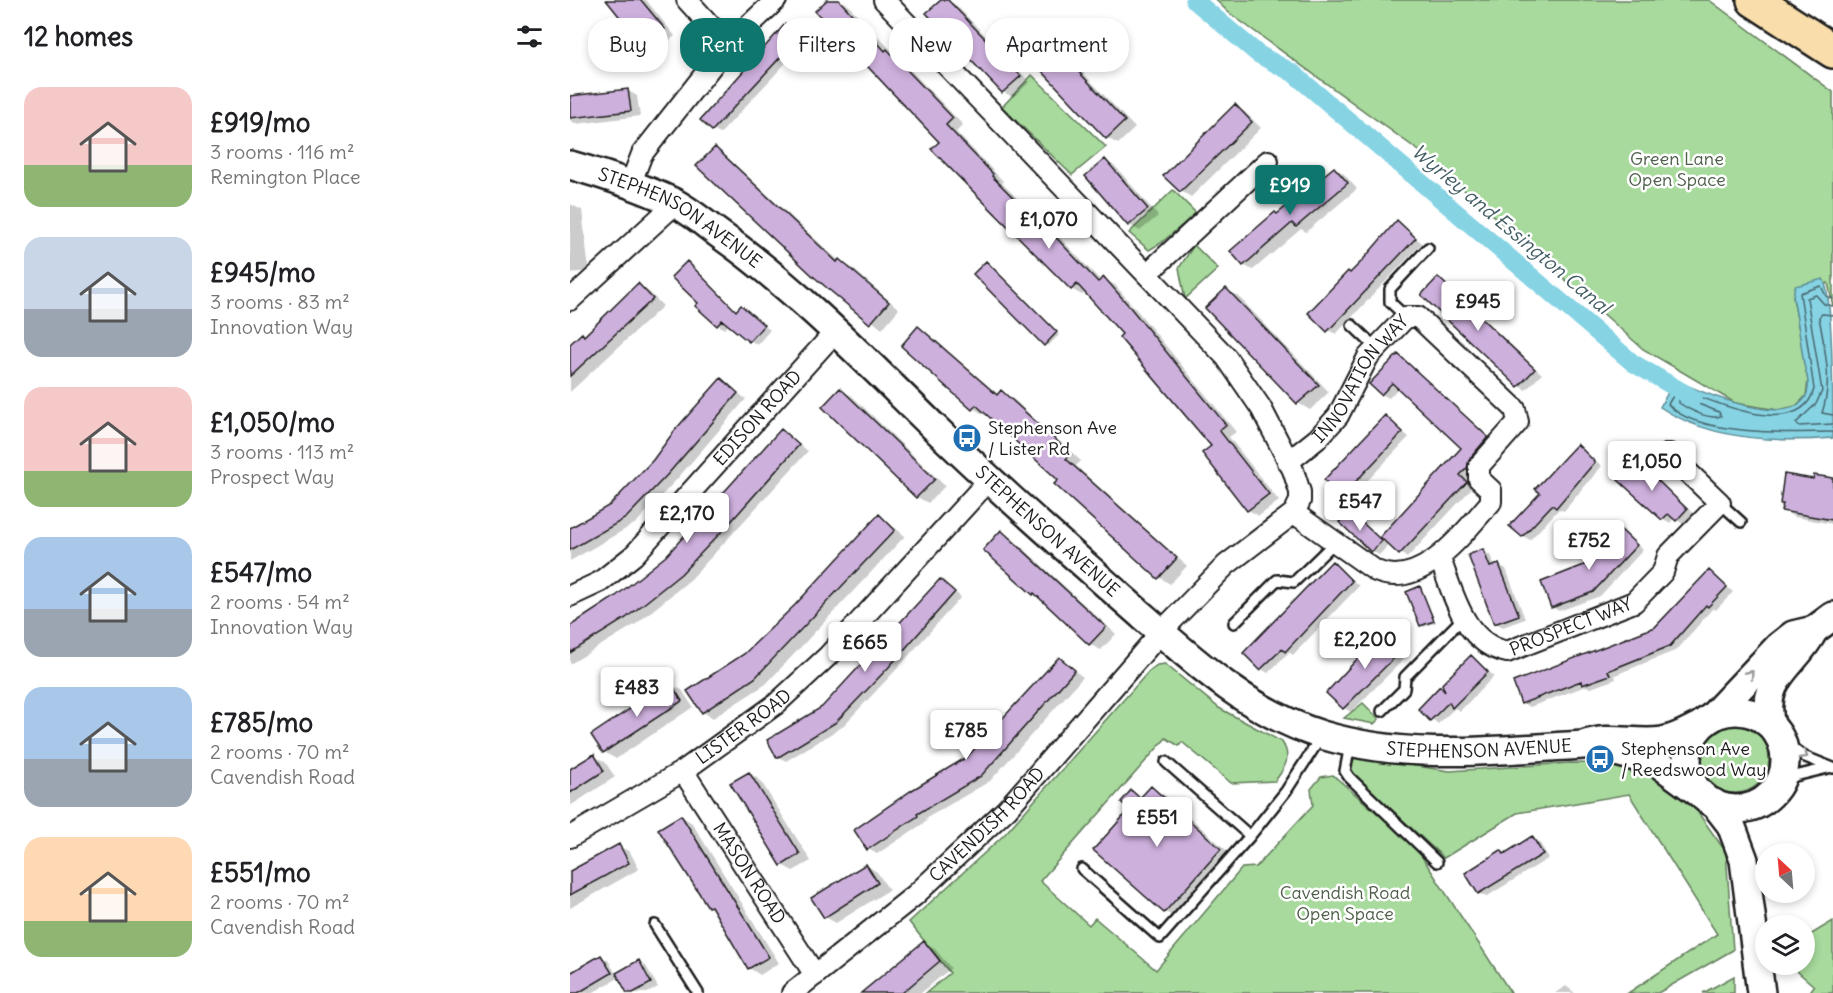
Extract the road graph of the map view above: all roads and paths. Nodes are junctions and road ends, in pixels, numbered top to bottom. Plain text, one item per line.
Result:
1 (687, 0) edge
2 (776, 0) edge
3 (884, 0) edge
4 (1754, 0) edge
5 (703, 18) edge
6 (757, 18) edge
7 (1833, 51) edge
8 (707, 72) edge
9 (1268, 161) dead end
10 (570, 165) edge
11 (630, 185) junction
12 (676, 203) junction
13 (1428, 248) dead end
14 (1147, 274) junction
15 (570, 300) edge
16 (1406, 317) junction
17 (1352, 325) dead end
18 (835, 332) junction
19 (1375, 347) junction
20 (1669, 454) dead end
21 (1288, 462) junction
22 (988, 480) junction
23 (1720, 503) junction
24 (1294, 513) junction
25 (1741, 522) dead end
26 (1335, 542) junction
27 (1440, 559) junction
28 (570, 596) edge
29 (1463, 618) junction
30 (1234, 623) dead end
31 (1824, 623) edge
32 (1161, 632) junction
33 (1382, 711) dead end
34 (1706, 721) junction
35 (1776, 732) junction
36 (1323, 735) junction
37 (1351, 743) junction
38 (1583, 745) junction
39 (1166, 762) dead end
40 (1832, 768) edge
41 (683, 771) junction
42 (1772, 792) junction
43 (1709, 800) junction
44 (1250, 836) junction
45 (570, 837) edge
46 (1437, 862) dead end
47 (1082, 869) dead end
48 (1745, 873) junction
49 (655, 925) dead end
50 (814, 975) junction
51 (1761, 989) edge
52 (698, 993) edge
53 (792, 993) edge

1 - 5 street
2 - 6 street
3 - 14 street
4 - 7 highway
8 - 11 street
9 - 14 street
10 - 11 street, STEPHENSON AVENUE
11 - 12 street, STEPHENSON AVENUE
12 - 15 street
12 - 18 street, STEPHENSON AVENUE
13 - 16 lane
14 - 21 street
16 - 19 street, INNOVATION WAY
16 - 27 street, INNOVATION WAY
17 - 19 lane
18 - 22 street, STEPHENSON AVENUE
18 - 28 street, EDISON ROAD
19 - 21 street, INNOVATION WAY
20 - 23 street
21 - 24 street
22 - 32 street, STEPHENSON AVENUE
22 - 41 street, LISTER ROAD
23 - 25 lane
23 - 29 street, PROSPECT WAY
24 - 26 street, INNOVATION WAY
24 - 32 street, CAVENDISH ROAD
26 - 27 street, INNOVATION WAY
26 - 30 lane
27 - 29 street, PROSPECT WAY
29 - 33 lane
34 -> 31 street, STEPHENSON AVENUE
31 - 35 street, STEPHENSON AVENUE
32 - 36 street, STEPHENSON AVENUE
32 - 50 street, CAVENDISH ROAD
34 - 35 street
34 - 38 street, STEPHENSON AVENUE
34 - 43 street
35 -> 40 lane
35 - 42 street
36 - 37 street, STEPHENSON AVENUE
36 - 44 lane
37 - 38 street, STEPHENSON AVENUE
37 - 46 lane
38 - 43 street, STEPHENSON AVENUE
39 - 44 lane
40 - 42 lane
41 - 45 street, LISTER ROAD
41 - 50 street, MASON ROAD
42 - 43 street
42 - 48 street
43 - 48 street
44 - 47 lane
48 - 51 street
49 - 52 lane
50 - 53 street, CAVENDISH ROAD

